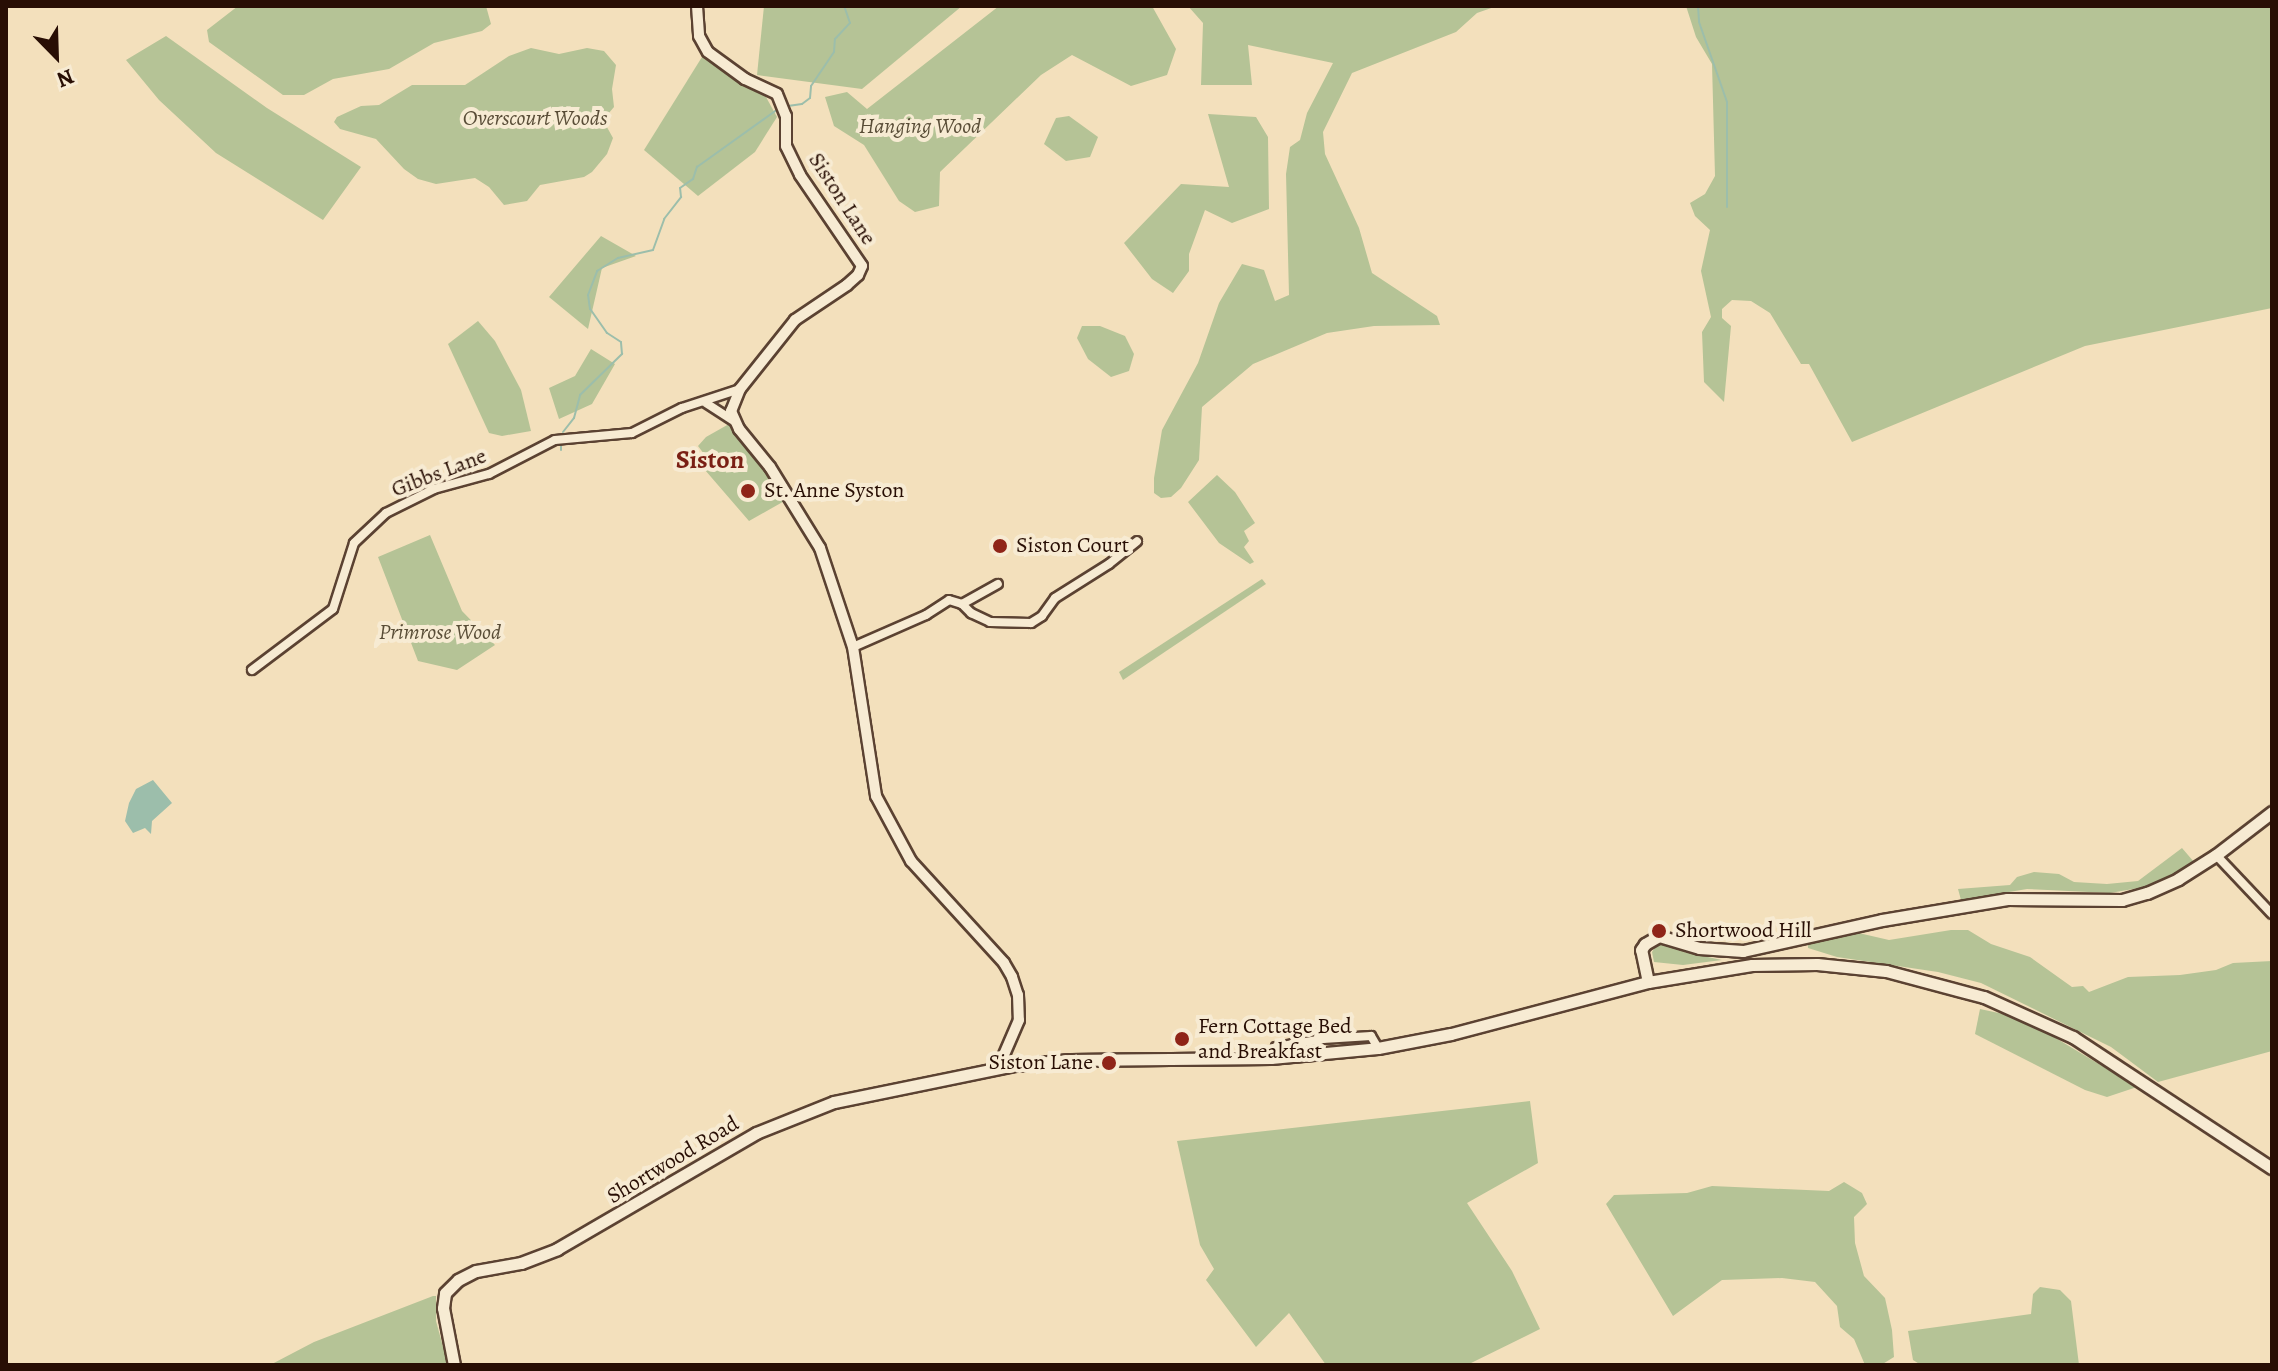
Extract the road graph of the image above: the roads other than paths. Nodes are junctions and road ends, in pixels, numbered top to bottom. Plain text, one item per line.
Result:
1 (697, 6) edge
2 (740, 389) junction
3 (706, 403) junction
4 (734, 421) junction
5 (1137, 541) dead end
6 (998, 584) dead end
7 (962, 604) junction
8 (853, 647) junction
9 (252, 670) dead end
10 (2272, 812) edge
11 (2216, 855) junction
12 (2272, 914) edge
13 (1648, 982) junction
14 (1010, 1066) junction
15 (2272, 1168) edge
16 (454, 1365) edge

1 - 2 street, Siston Lane
2 - 3 street, Gibbs Lane
2 - 4 street, Siston Lane
3 - 4 street
3 - 9 street, Gibbs Lane
4 - 8 street
5 - 7 street
6 - 7 street
7 - 8 street
8 - 14 street
10 - 11 main road
11 - 12 street
11 - 13 main road
13 - 14 main road
13 - 15 main road
14 - 16 main road, Shortwood Road

